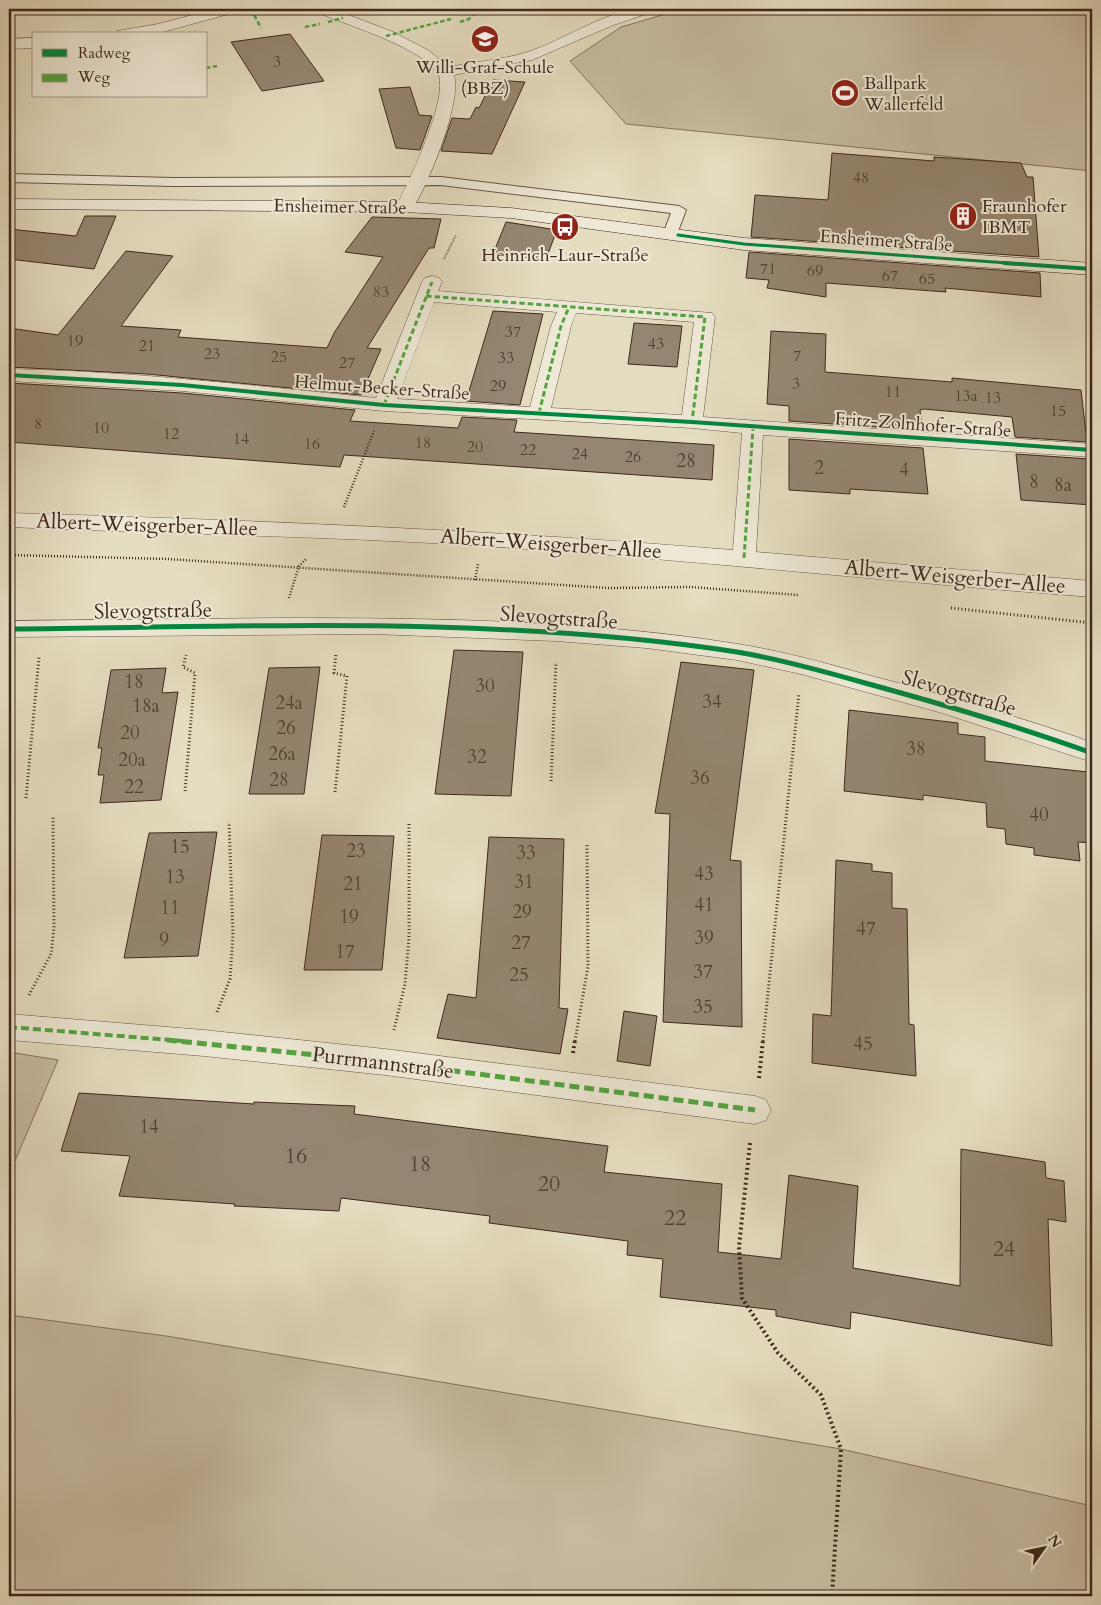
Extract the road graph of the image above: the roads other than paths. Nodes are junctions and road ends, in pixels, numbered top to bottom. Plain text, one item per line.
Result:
1 (231, 9) edge
2 (321, 9) edge
3 (646, 9) edge
4 (134, 32) edge
5 (32, 43) edge
6 (9, 44) edge
7 (445, 72) junction
8 (9, 178) edge
9 (418, 181) junction
10 (9, 204) edge
11 (405, 207) junction
12 (670, 234) junction
13 (1092, 269) edge
14 (569, 307) junction
15 (9, 375) edge
16 (384, 404) junction
17 (539, 413) junction
18 (692, 422) junction
19 (753, 428) junction
20 (1092, 450) edge
21 (9, 520) edge
22 (744, 558) junction
23 (1092, 589) edge
24 (9, 629) edge
25 (1092, 753) edge
26 (13, 1027) edge
27 (755, 1110) road end

1 - 4 street
2 - 7 street
3 - 7 street
5 - 6 street
7 - 9 street
8 - 9 lane
9 - 11 street
9 - 12 lane
10 - 11 street, Ensheimer Straße
11 - 12 street, Ensheimer Straße
12 - 13 street, Ensheimer Straße
14 - 16 street, Helmut-Becker-Straße
14 - 17 street
14 - 18 street
15 - 16 street, Helmut-Becker-Straße
16 - 17 street, Helmut-Becker-Straße
17 - 18 street, Helmut-Becker-Straße
18 - 19 street, Helmut-Becker-Straße
19 - 20 street, Fritz-Zolnhofer-Straße
19 - 22 street
21 - 22 street, Albert-Weisgerber-Allee
22 - 23 street, Albert-Weisgerber-Allee
24 - 25 street, Slevogtstraße
26 - 27 street, Purrmannstraße

